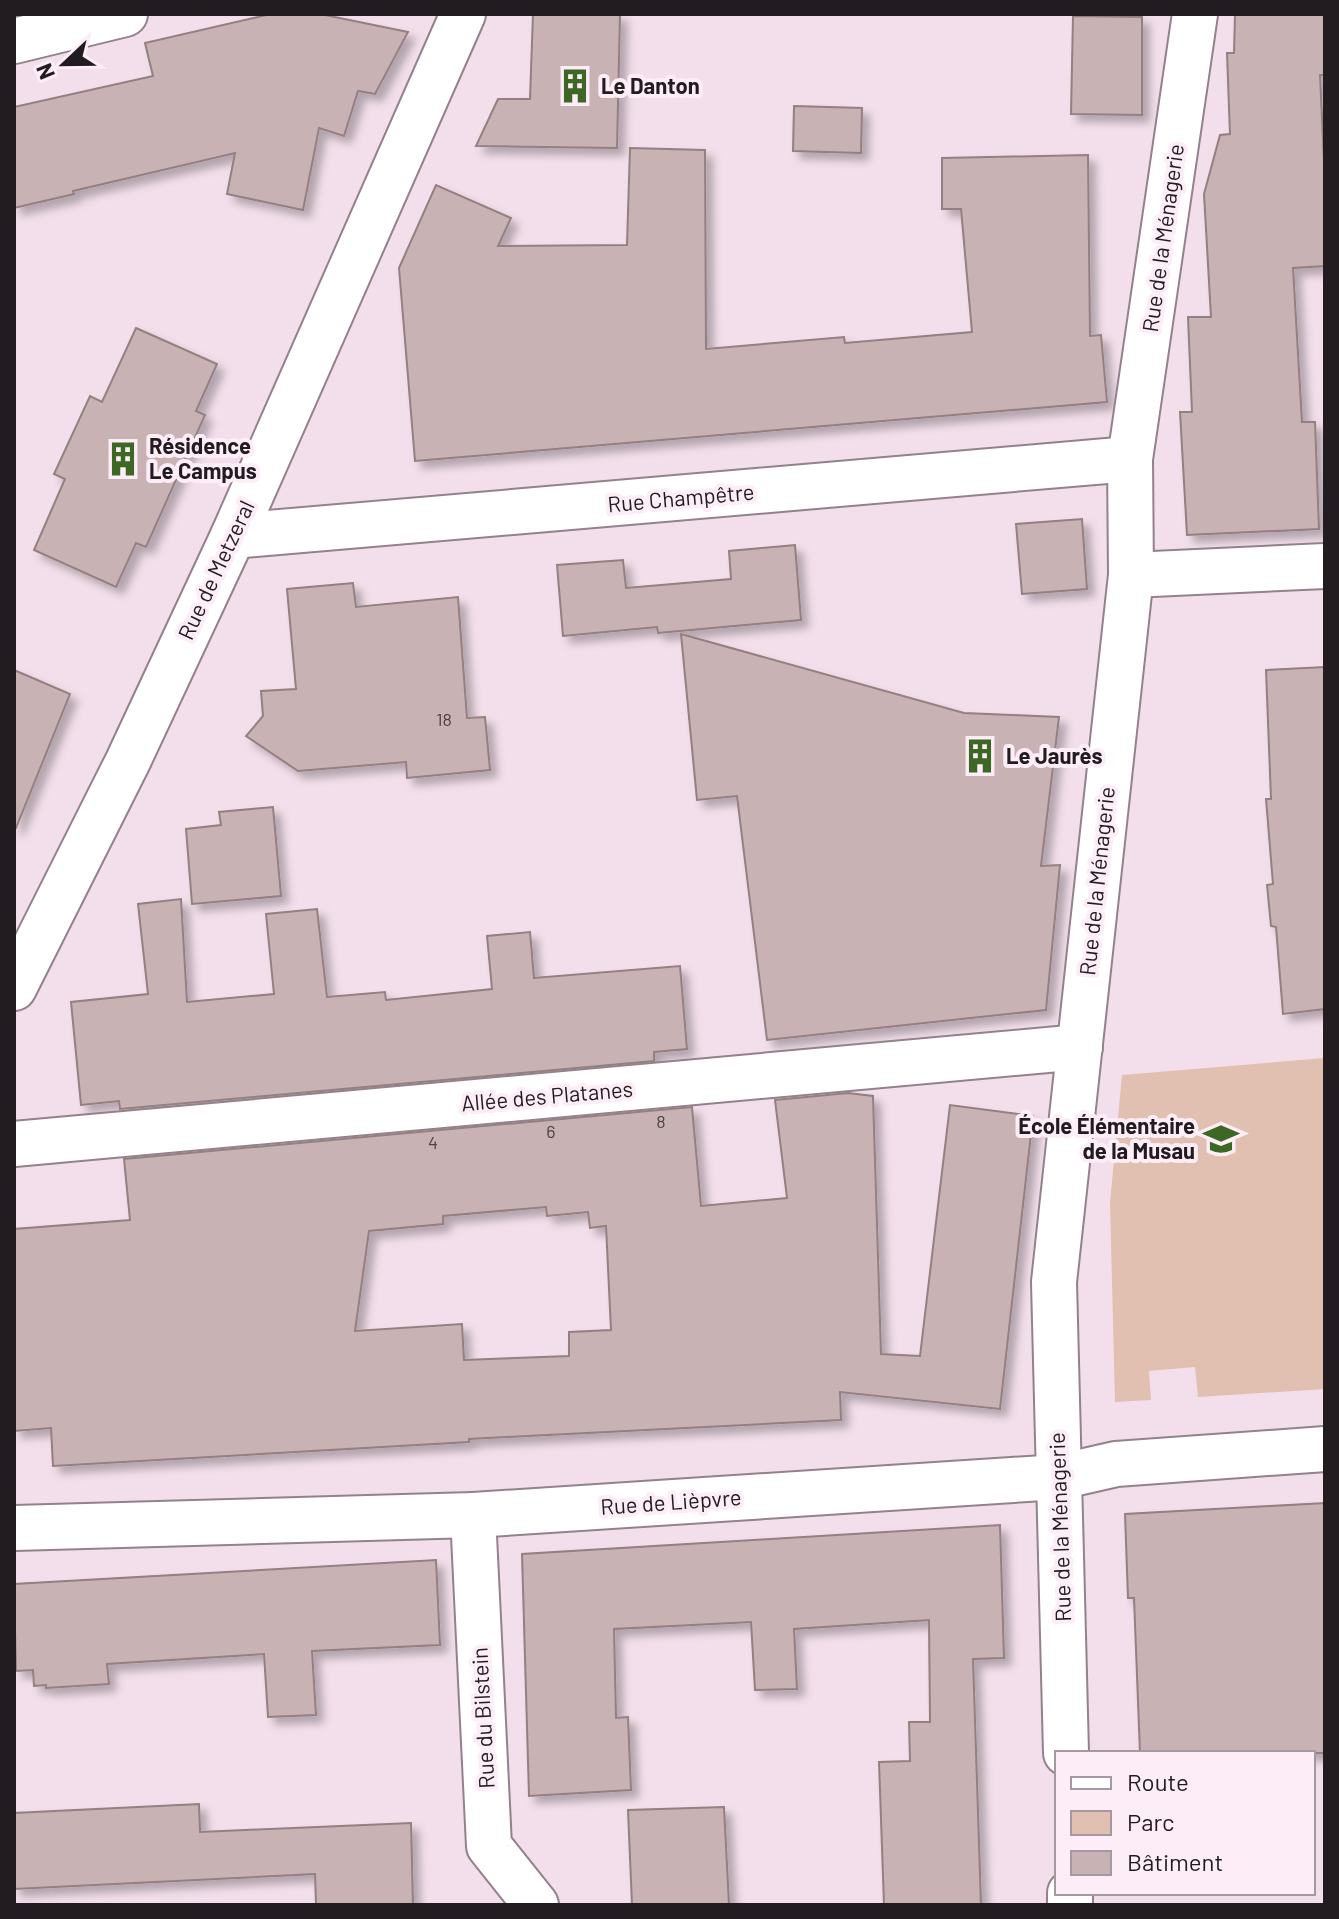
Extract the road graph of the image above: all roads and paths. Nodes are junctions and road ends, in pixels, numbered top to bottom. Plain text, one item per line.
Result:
1 (125, 14) edge
2 (463, 14) edge
3 (1195, 14) edge
4 (14, 41) edge
5 (1130, 459) junction
6 (233, 536) junction
7 (1325, 566) edge
8 (1131, 575) junction
9 (14, 988) edge
10 (1080, 1047) junction
11 (14, 1144) edge
12 (1325, 1449) edge
13 (1059, 1477) junction
14 (473, 1515) junction
15 (14, 1528) edge
16 (1066, 1751) edge
17 (536, 1905) edge

1 - 4 street
2 - 6 street, Rue de Metzeral
3 - 5 street, Rue de la Ménagerie
5 - 6 street, Rue Champêtre
5 - 8 street, Rue de la Ménagerie
6 - 9 street, Rue de Metzeral
7 - 8 street
8 - 10 street, Rue de la Ménagerie
10 - 11 street, Allée des Platanes
10 - 13 street, Rue de la Ménagerie
12 - 13 street, Rue de Lièpvre
13 - 14 street, Rue de Lièpvre
13 - 16 street, Rue de la Ménagerie
14 - 15 street, Rue de Lièpvre
14 - 17 street, Rue du Bilstein

